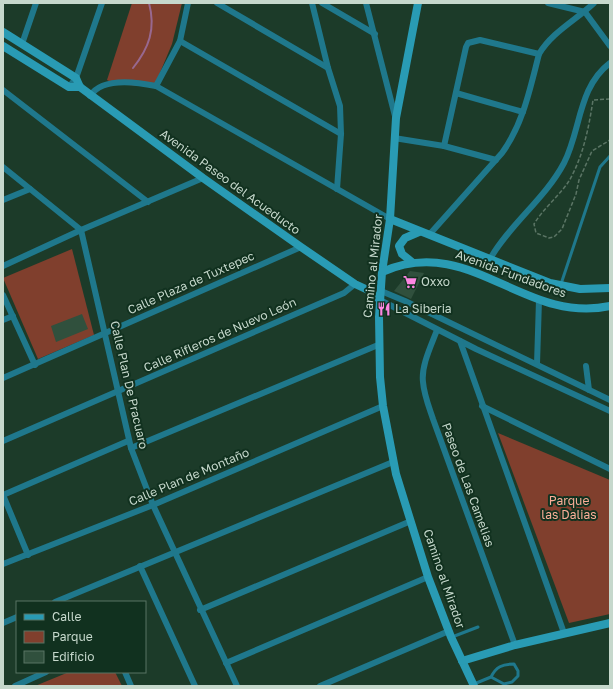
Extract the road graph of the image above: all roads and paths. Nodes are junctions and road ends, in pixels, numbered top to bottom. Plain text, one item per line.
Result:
1 (36, 3) edge
2 (102, 3) edge
3 (188, 3) edge
4 (217, 3) edge
5 (312, 3) edge
6 (322, 3) edge
7 (366, 3) edge
8 (418, 3) edge
9 (548, 3) edge
10 (594, 3) edge
11 (585, 12) junction
12 (3, 32) edge
13 (375, 34) junction
14 (180, 41) junction
15 (22, 44) junction
16 (3, 46) edge
17 (610, 46) edge
18 (539, 54) junction
19 (610, 63) edge
20 (328, 68) junction
21 (76, 78) junction
22 (156, 86) junction
23 (69, 87) junction
24 (80, 87) junction
25 (3, 90) edge
26 (456, 93) junction
27 (90, 96) junction
28 (609, 99) edge
29 (522, 112) junction
30 (396, 118) junction
31 (341, 134) junction
32 (394, 138) junction
33 (610, 140) edge
34 (444, 146) junction
35 (610, 156) edge
36 (496, 160) junction
37 (3, 167) edge
38 (203, 178) junction
39 (30, 189) junction
40 (337, 189) junction
41 (3, 200) edge
42 (148, 202) junction
43 (390, 219) junction
44 (81, 230) junction
45 (419, 232) junction
46 (429, 235) junction
47 (301, 248) junction
48 (490, 259) junction
49 (412, 262) junction
50 (3, 266) edge
51 (382, 272) junction
52 (355, 284) junction
53 (561, 286) junction
54 (610, 288) edge
55 (370, 291) junction
56 (381, 291) junction
57 (3, 295) edge
58 (380, 300) junction
59 (539, 300) junction
60 (610, 306) edge
61 (13, 316) junction
62 (3, 320) edge
63 (437, 330) junction
64 (106, 332) junction
65 (480, 338) junction
66 (460, 340) junction
67 (378, 345) junction
68 (476, 349) junction
69 (537, 364) junction
70 (35, 365) junction
71 (586, 366) dead end
72 (3, 378) edge
73 (589, 390) junction
74 (118, 392) junction
75 (610, 400) edge
76 (383, 406) junction
77 (482, 406) junction
78 (610, 412) edge
79 (3, 441) edge
80 (128, 441) junction
81 (131, 448) junction
82 (393, 462) junction
83 (610, 469) edge
84 (3, 495) edge
85 (153, 505) junction
86 (411, 522) junction
87 (175, 553) junction
88 (28, 555) junction
89 (3, 564) edge
90 (140, 566) junction
91 (428, 577) junction
92 (57, 601) edge
93 (200, 610) junction
94 (16, 618) edge
95 (3, 623) edge
96 (610, 623) edge
97 (478, 627) dead end
98 (564, 633) junction
99 (450, 634) junction
100 (515, 645) junction
101 (462, 661) junction
102 (226, 663) junction
103 (44, 673) edge
104 (125, 673) edge
105 (491, 677) junction
106 (472, 685) edge
107 (15, 686) edge
108 (131, 686) edge
109 (195, 686) edge
110 (237, 686) edge
111 (320, 686) edge

1 - 15 street
2 - 21 street
3 - 14 street
4 - 20 street
5 - 20 street
6 - 13 street
7 - 13 street
8 - 30 main road, Camino al Mirador
9 - 11 street
10 - 11 street
11 - 17 street
11 - 18 street
12 - 15 main road
13 - 30 street
14 - 22 street
14 - 31 street
15 - 21 main road
16 - 23 main road
18 - 26 street
18 - 29 street
19 - 48 street
20 - 31 street
21 - 23 street
21 - 24 main road, Avenida Paseo del Acueducto
22 - 27 street
22 - 40 street
23 - 24 main road
24 - 27 main road, Avenida Paseo del Acueducto
25 - 42 street
26 - 29 street
26 - 34 street
27 - 38 main road, Avenida Paseo del Acueducto
28 - 33 path
29 - 36 street
30 - 32 main road, Camino al Mirador
31 - 40 street
32 - 34 street
32 - 43 main road, Camino al Mirador
34 - 36 street
35 - 53 lane
36 - 46 street
37 - 39 street
38 - 42 street
38 - 47 main road, Avenida Paseo del Acueducto
39 - 41 street
39 - 44 street
40 - 43 street
42 - 44 street
43 - 45 main road, Avenida Fundadores
43 - 51 main road, Camino al Mirador
44 - 50 street
44 - 64 street, Calle Plan De Pracuaro
45 - 46 main road, Avenida Fundadores
45 - 49 main road
46 - 48 main road, Avenida Fundadores
47 - 52 main road, Avenida Paseo del Acueducto
47 - 64 street, Calle Plaza de Tuxtepec
48 - 53 main road, Avenida Fundadores
49 - 51 main road, Avenida Fundadores
49 - 59 main road, Avenida Fundadores
51 - 56 main road, Camino al Mirador
52 - 55 main road, Avenida Paseo del Acueducto
52 - 74 street, Calle Rifleros de Nuevo León
53 - 54 main road, Avenida Fundadores
55 - 56 main road, Avenida Paseo del Acueducto
55 - 58 main road, Avenida Paseo del Acueducto
56 - 58 main road, Camino al Mirador
56 - 65 street, Avenida Paseo del Acueducto
57 - 61 street
58 - 63 street, Avenida Paseo del Acueducto
58 - 67 main road, Camino al Mirador
59 - 60 main road, Avenida Fundadores
59 - 69 street
61 - 62 street
61 - 70 street
63 - 66 street, Avenida Paseo del Acueducto
63 - 100 street, Paseo de Las Camelias
64 - 70 street, Calle Plaza de Tuxtepec
64 - 74 street, Calle Plan De Pracuaro
65 - 68 street
65 - 69 street, Avenida Paseo del Acueducto
66 - 68 street, Avenida Paseo del Acueducto
66 - 77 street
67 - 76 main road, Camino al Mirador
67 - 81 street
68 - 78 street, Avenida Paseo del Acueducto
69 - 73 street, Avenida Paseo del Acueducto
70 - 72 street, Calle Plaza de Tuxtepec
71 - 73 street
73 - 75 street, Avenida Paseo del Acueducto
74 - 79 street, Calle Rifleros de Nuevo León
74 - 80 street, Calle Plan De Pracuaro
76 - 82 main road, Camino al Mirador
76 - 85 street, Calle Plan de Montaño
77 - 83 street
77 - 98 street
80 - 81 street, Calle Plan De Pracuaro
80 - 84 street
81 - 85 street, Calle Plan De Pracuaro
82 - 86 main road, Camino al Mirador
82 - 87 street
84 - 88 street
85 - 87 street, Calle Plan De Pracuaro
85 - 88 street, Calle Plan de Montaño
86 - 91 main road, Camino al Mirador
86 - 93 street
87 - 90 street
87 - 93 street, Calle Plan De Pracuaro
88 - 89 street, Calle Plan de Montaño
90 - 92 street
90 - 109 street
91 - 99 main road, Camino al Mirador
91 - 102 street
93 - 102 street, Calle Plan De Pracuaro
94 - 95 street
96 - 98 main road
97 - 99 lane
98 - 100 main road
99 - 101 main road, Camino al Mirador
99 - 111 street
100 - 101 main road
101 - 106 main road, Camino al Mirador
102 - 110 street, Calle Plan De Pracuaro
103 - 107 street
104 - 108 street
105 - 105 lane
105 - 106 lane

